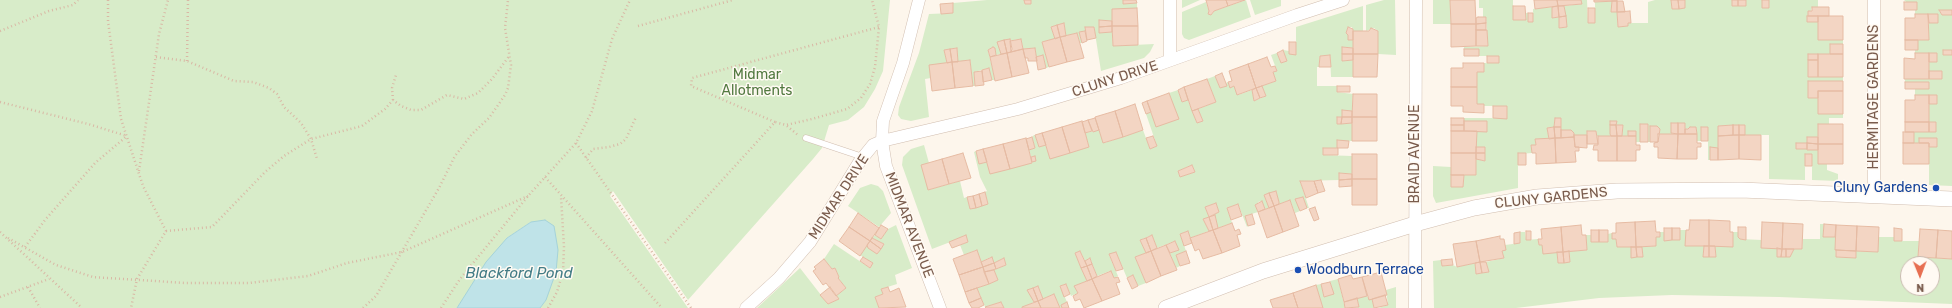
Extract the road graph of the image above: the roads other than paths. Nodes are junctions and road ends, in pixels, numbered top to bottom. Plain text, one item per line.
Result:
1 (919, 0) edge
2 (1170, 0) edge
3 (1343, 0) edge
4 (1416, 0) edge
5 (1874, 0) edge
6 (1170, 60) junction
7 (806, 138) road end
8 (882, 141) junction
9 (863, 157) junction
10 (1874, 195) junction
11 (1952, 199) edge
12 (1415, 224) junction
13 (746, 308) edge
14 (940, 308) edge
15 (1166, 308) edge
16 (1415, 308) edge

1 - 8 street
2 - 6 street
3 - 6 street, CLUNY DRIVE
4 - 12 street, BRAID AVENUE
5 - 10 street, HERMITAGE GARDENS
6 - 8 street, CLUNY DRIVE
7 - 9 lane
8 - 9 street, MIDMAR DRIVE
8 - 14 street, MIDMAR AVENUE
9 - 13 street, MIDMAR DRIVE
10 - 11 street, CLUNY GARDENS
10 - 12 street, CLUNY GARDENS
12 - 15 street, CLUNY GARDENS
12 - 16 street, BRAID AVENUE

